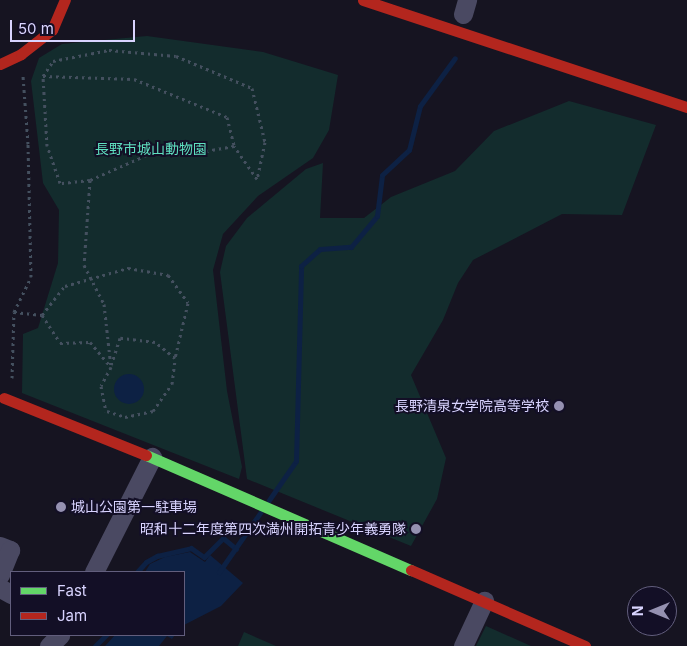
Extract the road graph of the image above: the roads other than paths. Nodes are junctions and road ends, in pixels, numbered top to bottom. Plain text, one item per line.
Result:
1 (64, 0) edge
2 (363, 0) edge
3 (0, 64) edge
4 (687, 107) edge
5 (8, 399) road end
6 (152, 457) junction
7 (0, 546) edge
8 (95, 571) edge
9 (0, 575) edge
10 (484, 601) junction
11 (59, 636) edge
12 (49, 646) edge
13 (464, 646) edge
14 (584, 646) edge

1 - 3 street
2 - 4 street
5 - 6 street
6 - 8 street
6 - 10 street
7 - 9 street
10 - 13 street
10 - 14 street
11 - 12 street

